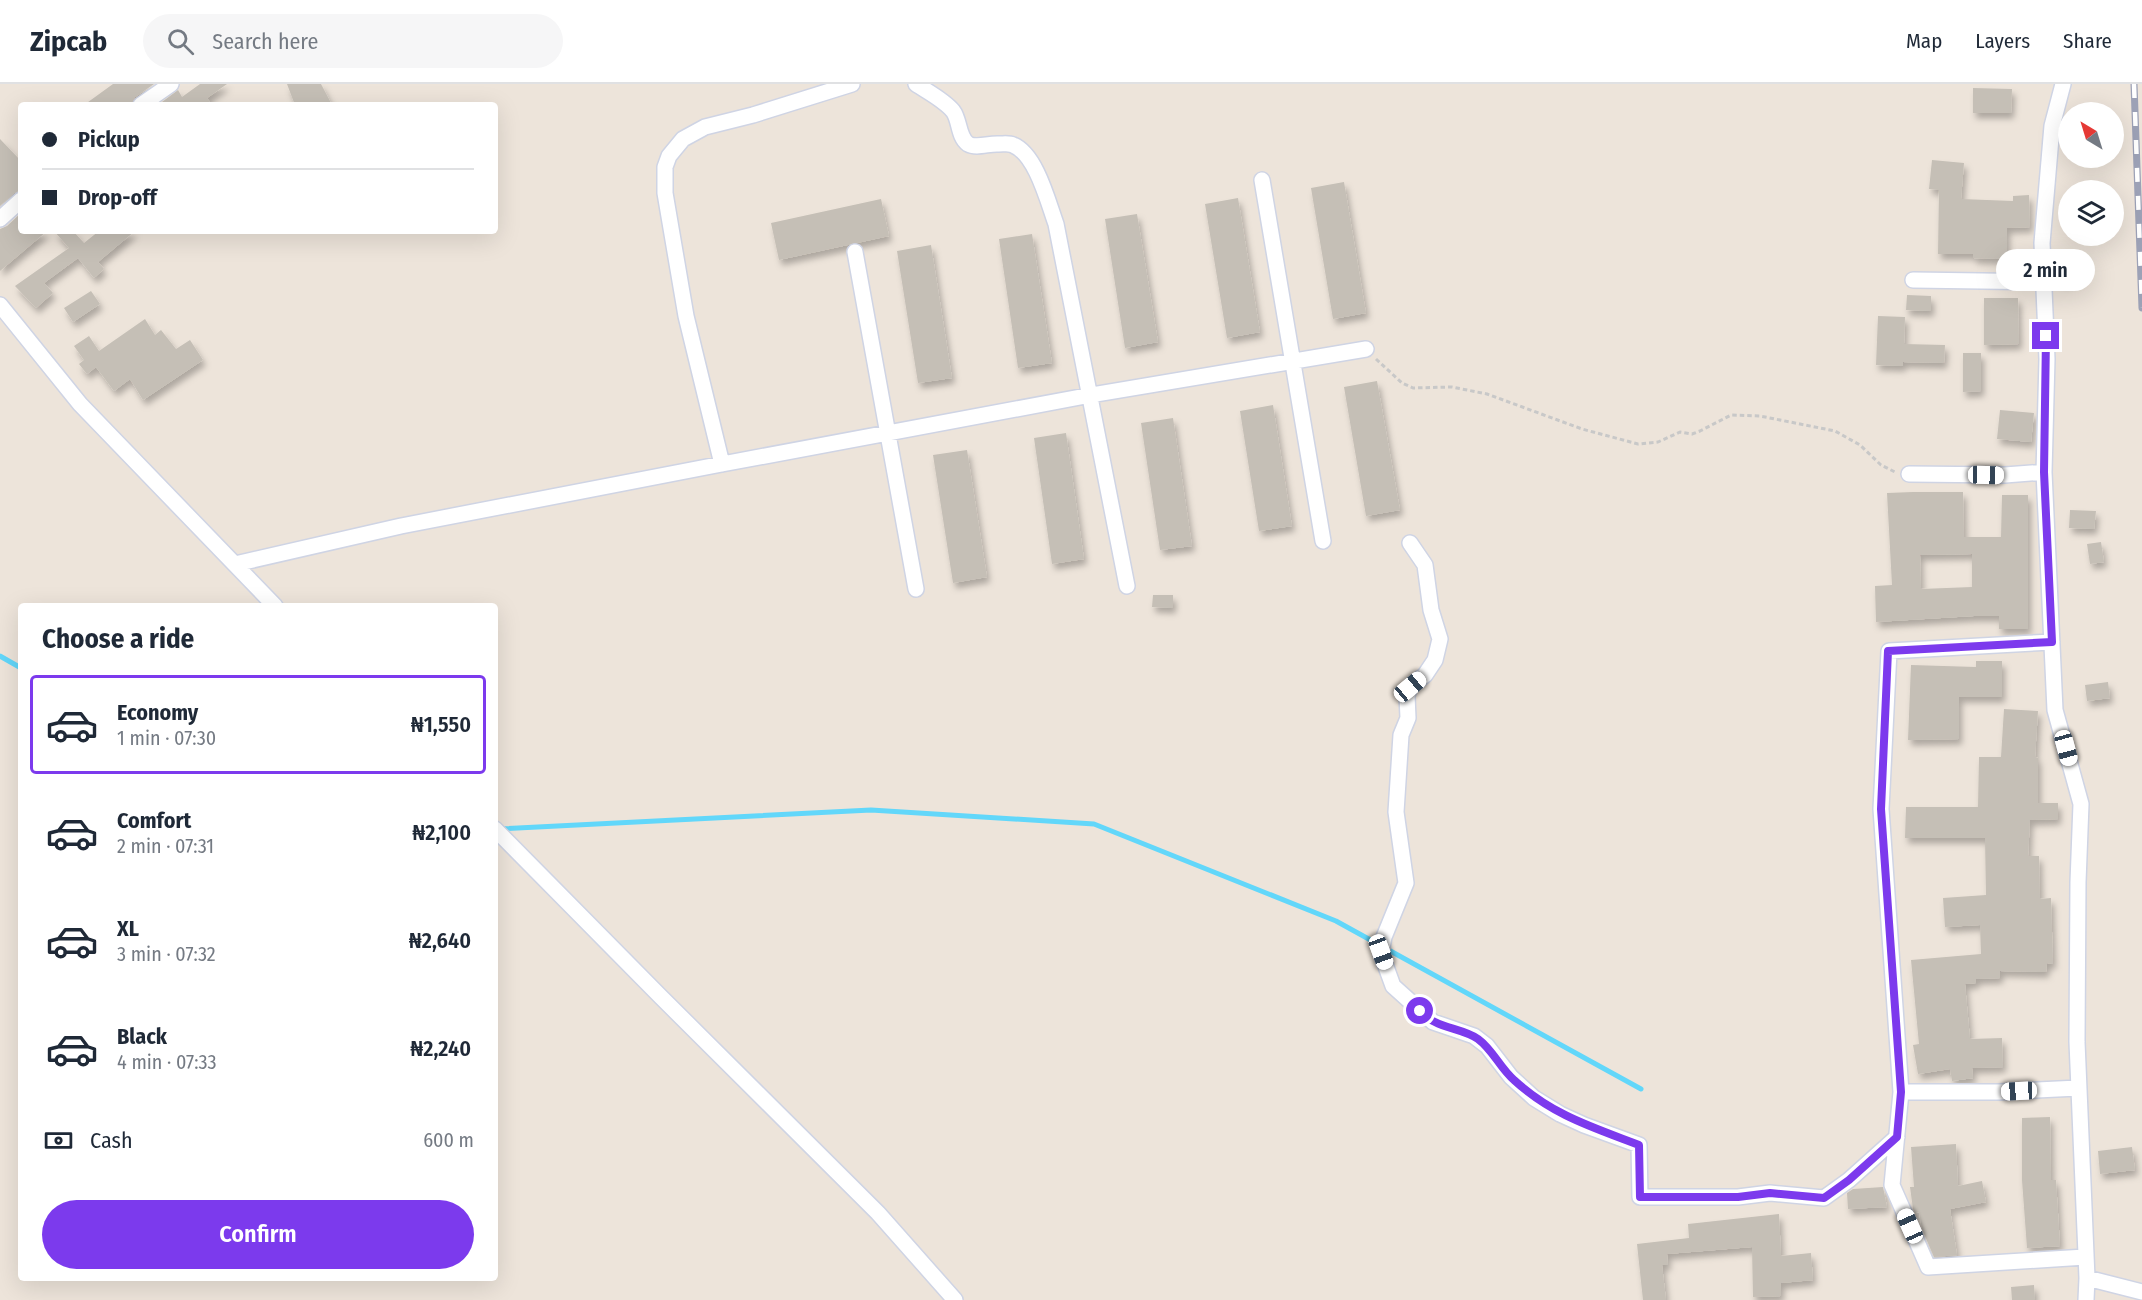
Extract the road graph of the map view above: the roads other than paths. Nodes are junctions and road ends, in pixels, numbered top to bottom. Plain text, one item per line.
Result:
1 (171, 84) edge
2 (852, 84) edge
3 (916, 84) edge
4 (2063, 84) edge
5 (145, 102) edge
6 (1262, 180) dead end
7 (18, 203) edge
8 (0, 219) edge
9 (855, 252) dead end
10 (1913, 280) dead end
11 (2045, 282) junction
12 (0, 304) edge
13 (1366, 349) road end
14 (1294, 361) junction
15 (1090, 395) junction
16 (887, 434) junction
17 (722, 464) junction
18 (2044, 472) junction
19 (1909, 474) road end
20 (1323, 541) dead end
21 (1410, 543) dead end
22 (235, 564) junction
23 (1127, 586) dead end
24 (916, 589) dead end
25 (272, 603) edge
26 (2052, 642) junction
27 (498, 832) edge
28 (2078, 1088) junction
29 (1901, 1092) junction
30 (1897, 1137) junction
31 (2085, 1257) junction
32 (2086, 1278) junction
33 (2142, 1292) edge
34 (955, 1300) edge
35 (2086, 1300) edge

1 - 5 street
2 - 17 street
3 - 15 street
4 - 11 street
6 - 14 street
7 - 8 street
9 - 16 street
10 - 11 street
11 - 18 street
12 - 22 street
13 - 14 street
14 - 15 street
14 - 20 street
15 - 16 street
15 - 23 street
16 - 17 street
16 - 24 street
17 - 22 street
18 - 19 street
18 - 26 street
21 - 30 street
22 - 25 street
26 - 28 street
26 - 29 street
27 - 34 street
28 - 29 street
28 - 31 street
29 - 30 street
30 - 31 street
31 - 32 street
32 - 33 street
32 - 35 street

